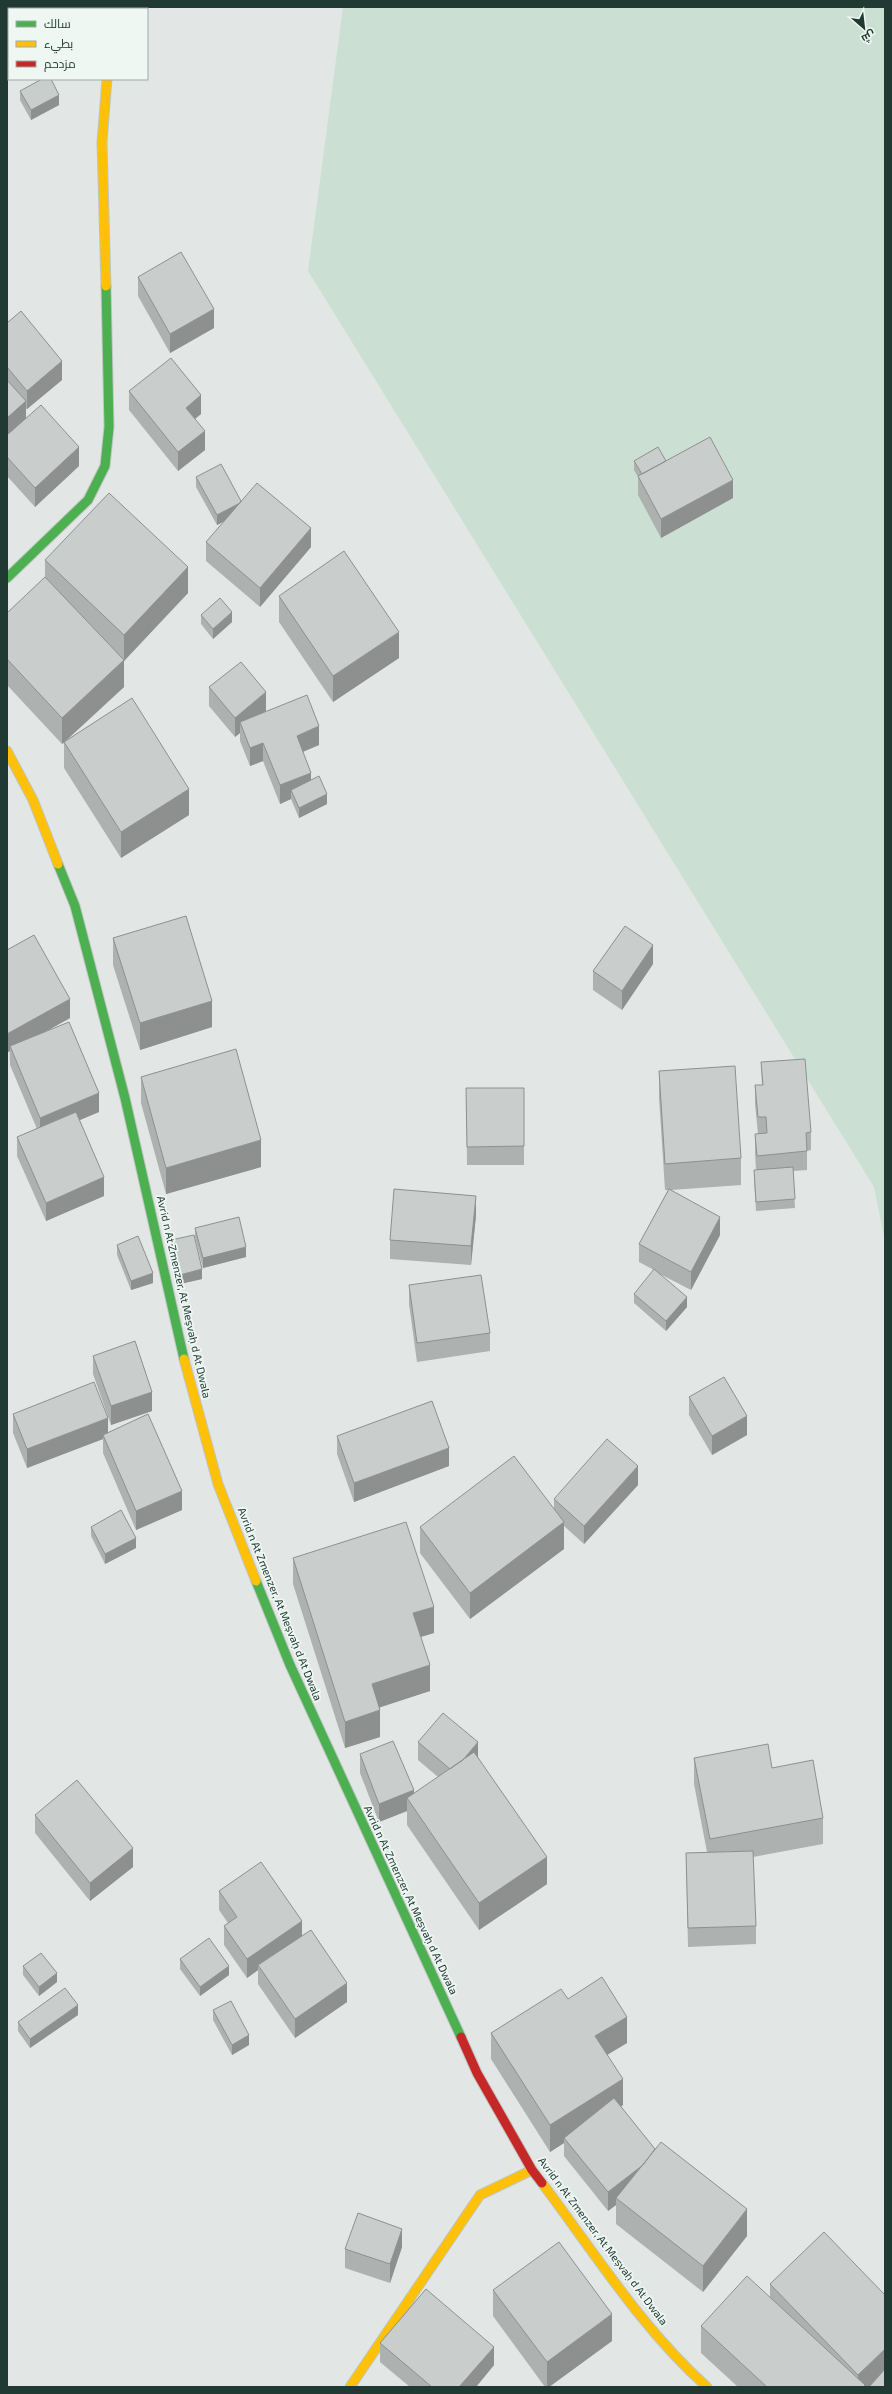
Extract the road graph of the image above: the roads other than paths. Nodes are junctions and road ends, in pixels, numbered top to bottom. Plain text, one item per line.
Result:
1 (107, 80) edge
2 (7, 578) edge
3 (7, 751) edge
4 (532, 2170) junction
5 (350, 2387) edge
6 (707, 2387) edge

1 - 2 main road
3 - 4 main road, Avrid n At Zmenzer, At Meṣvaḥ d At Dwala
4 - 5 main road
4 - 6 main road, Avrid n At Zmenzer, At Meṣvaḥ d At Dwala

